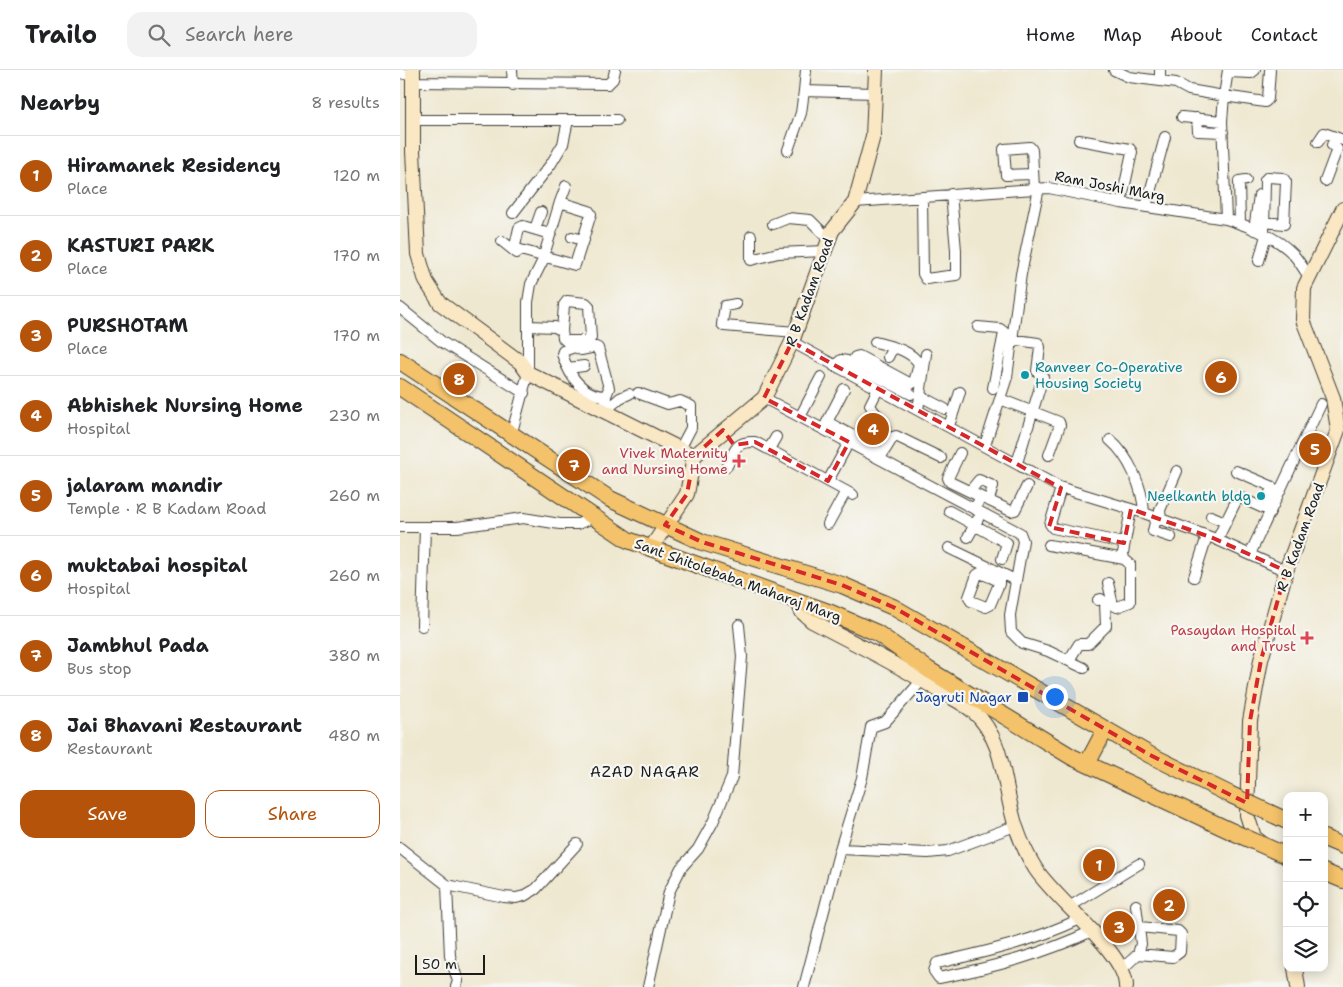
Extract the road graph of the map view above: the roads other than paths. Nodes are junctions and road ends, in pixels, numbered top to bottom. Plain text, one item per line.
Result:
1 (512, 70) edge
2 (614, 70) edge
3 (806, 70) edge
4 (876, 70) edge
5 (1114, 70) edge
6 (1160, 70) edge
7 (1256, 70) edge
8 (1270, 70) edge
9 (1228, 71) edge
10 (400, 73) edge
11 (414, 76) edge
12 (1160, 81) junction
13 (513, 84) junction
14 (804, 91) junction
15 (875, 93) junction
16 (1224, 96) junction
17 (1182, 117) dead end
18 (414, 120) junction
19 (568, 120) junction
20 (617, 120) dead end
21 (1222, 126) junction
22 (1165, 137) dead end
23 (1078, 140) dead end
24 (1331, 142) edge
25 (788, 150) dead end
26 (1033, 174) dead end
27 (1246, 180) dead end
28 (1258, 181) dead end
29 (1325, 181) dead end
30 (566, 186) dead end
31 (1036, 188) junction
32 (951, 194) junction
33 (922, 197) junction
34 (560, 202) junction
35 (856, 202) junction
36 (1121, 203) junction
37 (1146, 207) junction
38 (1241, 208) junction
39 (1256, 208) junction
40 (1343, 209) edge
41 (541, 212) dead end
42 (513, 214) dead end
43 (1226, 219) junction
44 (1264, 222) junction
45 (774, 224) dead end
46 (1240, 224) junction
47 (535, 229) junction
48 (1261, 233) junction
49 (550, 234) junction
50 (751, 236) dead end
51 (572, 237) dead end
52 (584, 240) junction
53 (502, 241) dead end
54 (827, 245) junction
55 (542, 259) junction
56 (1259, 260) dead end
57 (1309, 277) junction
58 (736, 304) dead end
59 (400, 308) edge
60 (529, 326) junction
61 (978, 328) dead end
62 (562, 331) dead end
63 (794, 337) junction
64 (1008, 339) junction
65 (875, 342) dead end
66 (893, 347) junction
67 (926, 354) dead end
68 (888, 357) dead end
69 (1005, 358) junction
70 (400, 361) edge
71 (852, 364) junction
72 (584, 366) dead end
73 (834, 366) junction
74 (568, 368) junction
75 (528, 373) junction
76 (996, 375) junction
77 (821, 377) dead end
78 (1007, 377) junction
79 (400, 387) edge
80 (993, 388) dead end
81 (844, 389) dead end
82 (878, 389) junction
83 (960, 392) dead end
84 (524, 393) junction
85 (915, 395) junction
86 (606, 396) junction
87 (764, 398) junction
88 (1000, 399) junction
89 (1332, 400) edge
90 (946, 409) dead end
91 (918, 410) junction
92 (605, 411) junction
93 (1032, 412) junction
94 (800, 417) junction
95 (825, 426) junction
96 (949, 426) junction
97 (1341, 427) edge
98 (723, 430) junction
99 (512, 432) junction
100 (776, 437) dead end
101 (1110, 440) dead end
102 (849, 442) junction
103 (985, 445) junction
104 (734, 446) junction
105 (680, 449) junction
106 (769, 449) junction
107 (879, 449) junction
108 (960, 453) dead end
109 (1049, 455) dead end
110 (694, 456) junction
111 (941, 458) dead end
112 (727, 461) dead end
113 (1017, 463) junction
114 (1177, 471) dead end
115 (1236, 471) dead end
116 (828, 482) junction
117 (1027, 486) dead end
118 (1061, 488) junction
119 (970, 491) junction
120 (985, 499) junction
121 (1264, 508) junction
122 (1131, 509) junction
123 (978, 510) junction
124 (949, 511) dead end
125 (1144, 513) junction
126 (1211, 516) dead end
127 (595, 517) junction
128 (1158, 519) junction
129 (1225, 522) junction
130 (828, 524) dead end
131 (975, 524) junction
132 (664, 525) junction
133 (1175, 525) junction
134 (400, 527) edge
135 (425, 527) junction
136 (1251, 536) dead end
137 (968, 537) dead end
138 (693, 538) junction
139 (1212, 538) junction
140 (1124, 543) junction
141 (1049, 545) dead end
142 (651, 548) junction
143 (949, 548) dead end
144 (1250, 554) junction
145 (1002, 559) dead end
146 (1124, 559) junction
147 (684, 562) junction
148 (1286, 571) junction
149 (1194, 577) dead end
150 (1015, 580) junction
151 (1108, 583) dead end
152 (1098, 600) dead end
153 (798, 602) junction
154 (739, 625) dead end
155 (422, 626) dead end
156 (1069, 660) junction
157 (1084, 668) dead end
158 (922, 680) junction
159 (1106, 730) junction
160 (1086, 764) junction
161 (1283, 819) edge
162 (1015, 826) junction
163 (1328, 840) edge
164 (577, 844) dead end
165 (1343, 846) edge
166 (400, 848) edge
167 (840, 849) junction
168 (1283, 854) edge
169 (1283, 860) edge
170 (1139, 864) dead end
171 (1328, 874) edge
172 (1343, 880) edge
173 (447, 885) junction
174 (1136, 905) dead end
175 (1069, 907) junction
176 (1080, 919) junction
177 (1140, 927) junction
178 (1092, 931) junction
179 (1138, 954) junction
180 (1122, 970) junction
181 (1295, 972) edge
182 (456, 987) edge
183 (648, 987) edge
184 (804, 987) edge
185 (1126, 987) edge
186 (1298, 987) edge

1 - 13 street
2 - 13 street
3 - 14 street
4 - 15 street, R B Kadam Road
5 - 12 street
6 - 12 street
7 - 9 street
8 - 16 street
9 - 16 street
10 - 11 street
11 - 13 street
11 - 18 street
12 - 16 street
14 - 15 street
14 - 25 street
15 - 35 street, R B Kadam Road
16 - 21 street
17 - 21 street
18 - 19 street
18 - 75 street
19 - 20 street
19 - 42 street
21 - 43 street
22 - 37 street
23 - 36 street
24 - 29 street
26 - 31 street
27 - 38 street
28 - 39 street
30 - 34 street
31 - 32 street, Ram Joshi Marg
31 - 36 street, Ram Joshi Marg
31 - 64 street
32 - 33 street, Ram Joshi Marg
32 - 33 street
33 - 35 street, Ram Joshi Marg
34 - 49 street
34 - 52 street
35 - 54 street, R B Kadam Road
36 - 37 street, Ram Joshi Marg
37 - 43 street, Ram Joshi Marg
38 - 39 street
38 - 46 street
39 - 48 street
40 - 57 street, R B Kadam Road
41 - 47 street
43 - 46 street, Ram Joshi Marg
44 - 44 street
44 - 48 street
45 - 54 street
46 - 48 street, Ram Joshi Marg
47 - 49 street
47 - 55 street
48 - 56 street
48 - 57 street, Ram Joshi Marg
49 - 55 street
50 - 54 street
51 - 52 street
52 - 55 street
53 - 55 street
54 - 63 street, R B Kadam Road
55 - 60 street
57 - 89 street, R B Kadam Road
58 - 63 street
59 - 84 street
60 - 62 street
60 - 75 street
61 - 64 street
63 - 73 street
63 - 87 street, R B Kadam Road
64 - 69 street
64 - 93 street
65 - 66 street
66 - 68 street
66 - 71 street
67 - 85 street
69 - 76 street
69 - 78 street
70 - 99 main road, Sant Shitolebaba Maharaj Marg
71 - 73 street
71 - 85 street
72 - 74 street
73 - 82 street
74 - 86 street
74 - 86 street
75 - 84 street
75 - 92 street
76 - 78 street
76 - 80 street
77 - 94 street
78 - 88 street
79 - 127 main road, Sant Shitolebaba Maharaj Marg
81 - 95 street
82 - 91 street
82 - 107 street
83 - 96 street
84 - 99 street
85 - 90 street
85 - 91 street
86 - 92 street
87 - 94 street
87 - 98 street, R B Kadam Road
88 - 93 street
88 - 103 street
89 - 97 street, R B Kadam Road
89 - 144 street
91 - 96 street
92 - 105 street
92 - 105 street
93 - 109 street
93 - 113 street
94 - 95 street
95 - 102 street
95 - 107 street
96 - 103 street
97 - 148 street, R B Kadam Road
98 - 104 street
98 - 110 street, R B Kadam Road
99 - 132 main road, Sant Shitolebaba Maharaj Marg
100 - 106 street
101 - 125 street
102 - 107 street
102 - 116 street
103 - 113 street
104 - 106 street
104 - 112 street
105 - 110 street
106 - 116 street
107 - 111 street
107 - 123 street
108 - 119 street
110 - 132 street
113 - 118 street
114 - 128 street
115 - 121 street
116 - 130 street
117 - 120 street
118 - 122 street
118 - 140 street
119 - 120 street
119 - 120 street
120 - 123 street
121 - 129 street
121 - 136 street
122 - 125 street
122 - 140 street
123 - 131 street
123 - 150 street
124 - 131 street
125 - 128 street
126 - 129 street
127 - 135 street
127 - 142 main road, Sant Shitolebaba Maharaj Marg
128 - 133 street
128 - 133 street
129 - 139 street
131 - 137 street
131 - 145 street
132 - 138 main road, Sant Shitolebaba Maharaj Marg
132 - 142 street
133 - 139 street
134 - 135 street
135 - 155 street
138 - 147 main road
138 - 159 main road, Sant Shitolebaba Maharaj Marg
139 - 144 street
139 - 149 street
140 - 146 street
141 - 146 street
142 - 147 main road, Sant Shitolebaba Maharaj Marg
143 - 150 street
144 - 148 street
146 - 151 street
147 - 153 main road, Sant Shitolebaba Maharaj Marg
148 - 169 street, R B Kadam Road
150 - 156 street
152 - 156 street
153 - 158 street
153 - 160 main road, Sant Shitolebaba Maharaj Marg
154 - 183 street
156 - 157 street
158 - 162 street
158 - 167 street
159 - 160 main road
159 - 161 main road, Sant Shitolebaba Maharaj Marg, bridge
160 - 168 main road, Sant Shitolebaba Maharaj Marg, bridge
162 - 167 street
162 - 175 street
163 - 165 main road
164 - 173 street
166 - 173 street
167 - 184 street
170 - 175 street
171 - 172 main road
173 - 182 street
174 - 177 street
175 - 176 street
176 - 178 street
176 - 178 street
177 - 179 street
177 - 179 street
178 - 180 street
179 - 180 street
180 - 185 street
181 - 186 street

